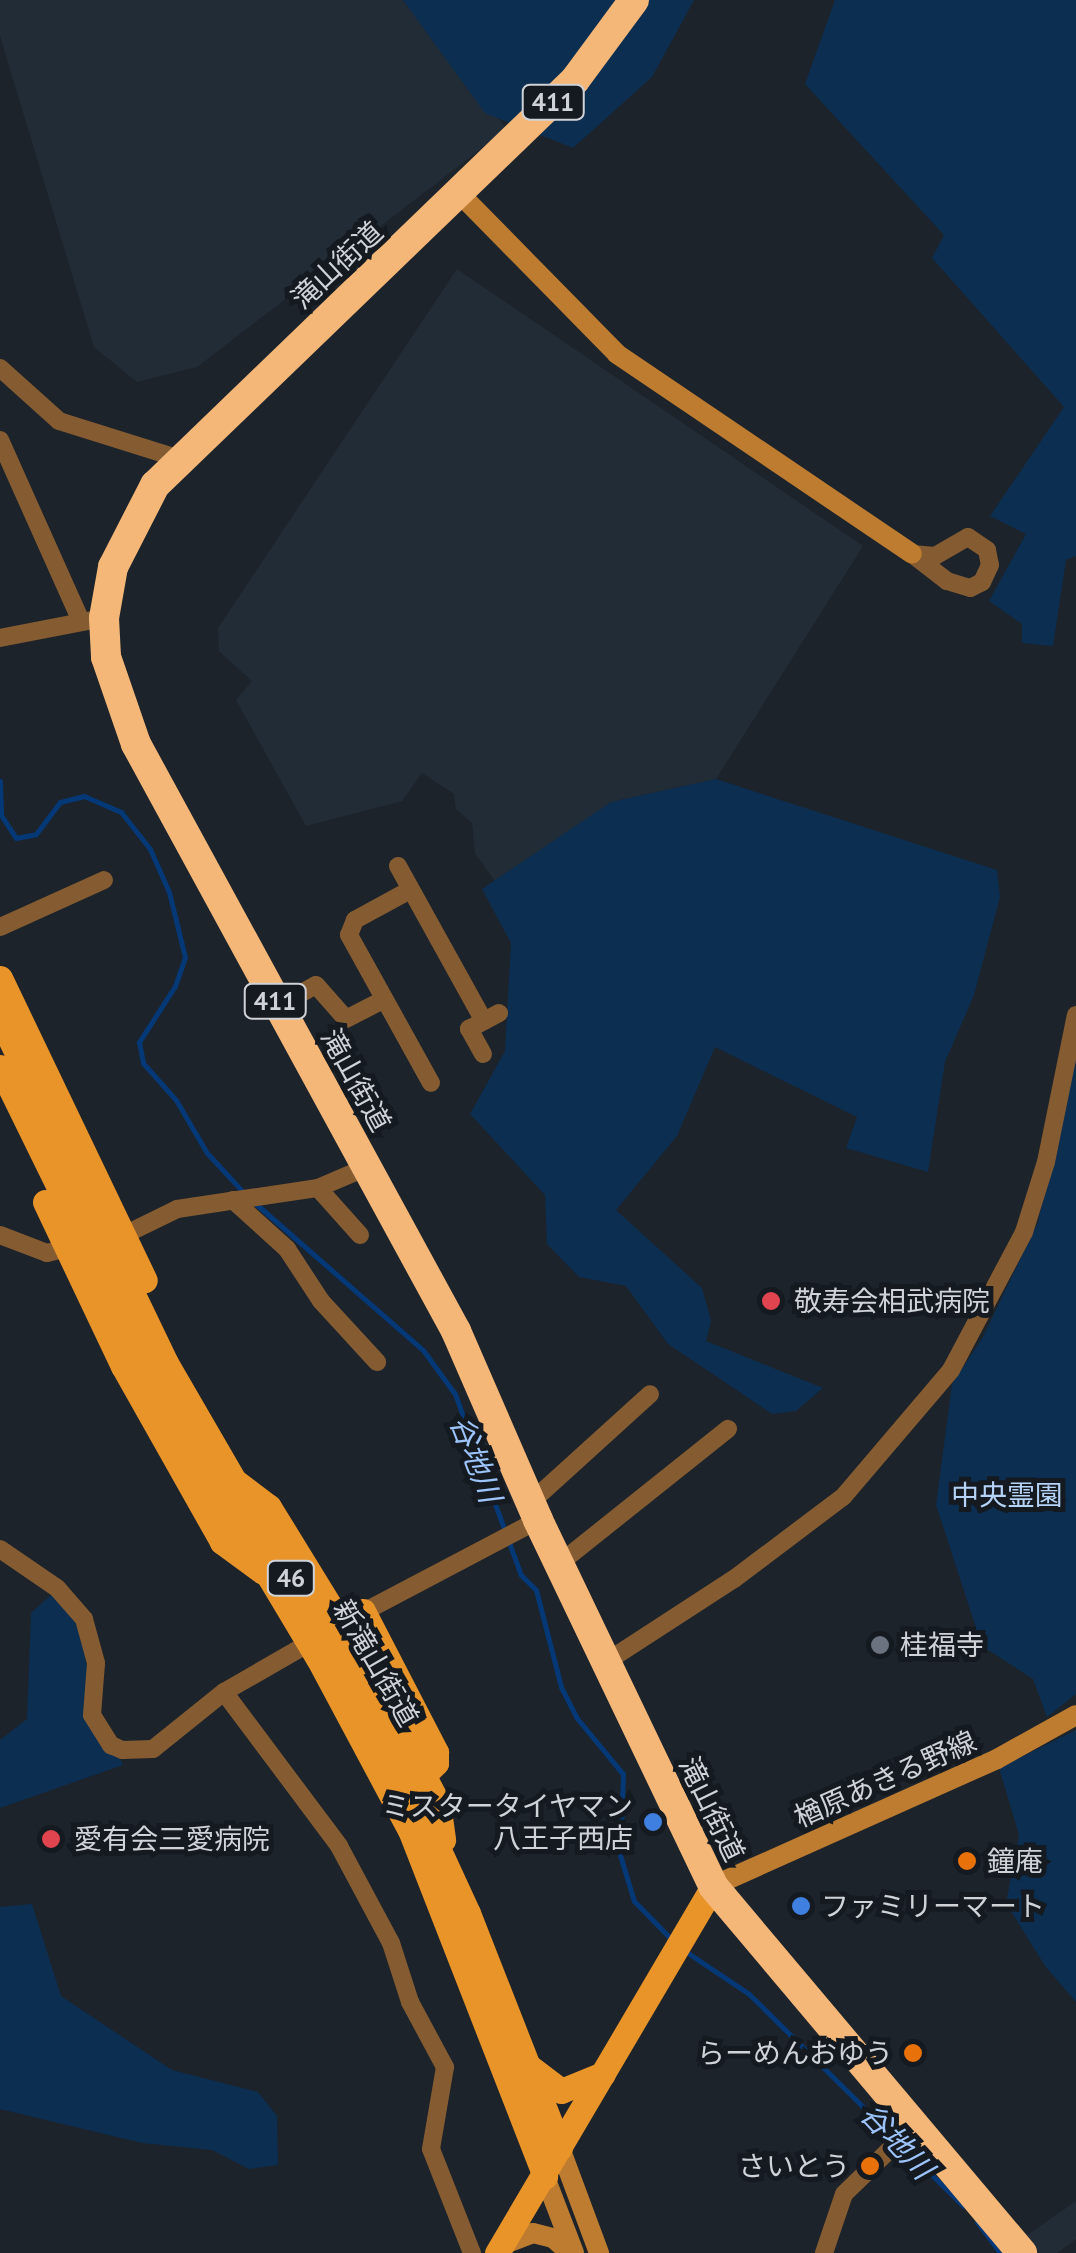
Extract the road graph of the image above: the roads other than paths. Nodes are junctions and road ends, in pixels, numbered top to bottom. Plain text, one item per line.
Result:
1 (634, 0) edge
2 (460, 194) junction
3 (0, 368) edge
4 (0, 440) edge
5 (180, 459) junction
6 (912, 554) dead end
7 (92, 620) junction
8 (6, 638) edge
9 (398, 866) dead end
10 (104, 880) dead end
11 (410, 890) junction
12 (0, 927) edge
13 (0, 978) edge
14 (383, 1000) junction
15 (278, 1006) junction
16 (1076, 1015) edge
17 (0, 1018) edge
18 (484, 1054) dead end
19 (0, 1067) edge
20 (431, 1083) dead end
21 (0, 1107) edge
22 (367, 1166) junction
23 (318, 1188) junction
24 (236, 1200) junction
25 (0, 1235) edge
26 (124, 1235) junction
27 (360, 1235) dead end
28 (67, 1248) junction
29 (377, 1362) dead end
30 (166, 1364) junction
31 (650, 1394) dead end
32 (728, 1430) dead end
33 (228, 1476) junction
34 (530, 1517) junction
35 (0, 1549) edge
36 (560, 1563) junction
37 (267, 1574) junction
38 (360, 1614) junction
39 (606, 1662) junction
40 (224, 1692) junction
41 (1076, 1715) edge
42 (424, 1775) junction
43 (443, 1856) junction
44 (713, 1886) junction
45 (531, 2068) junction
46 (607, 2070) junction
47 (913, 2127) junction
48 (560, 2148) junction
49 (545, 2178) junction
50 (500, 2249) edge
51 (472, 2253) edge
52 (572, 2253) edge
53 (602, 2253) edge
54 (824, 2253) edge
55 (1022, 2253) edge

1 - 2 highway, 滝山街道 / 411
2 - 5 highway, 滝山街道 / 411
2 - 6 main road
3 - 5 street
4 - 7 street
5 - 7 highway, 滝山街道 / 411
7 - 8 street
7 - 15 highway, 滝山街道 / 411
9 - 11 street
10 - 12 street
11 - 14 street
11 - 18 street
13 - 26 main road, 46
14 - 15 street
14 - 20 street
15 - 22 highway, 滝山街道 / 411
16 - 39 street
17 - 30 main road, 新滝山街道 / 46
19 - 37 main road, 新滝山街道 / 46
21 - 28 main road, 46
22 - 23 street
22 - 34 highway, 滝山街道 / 411
23 - 24 street
23 - 27 street
24 - 26 street
24 - 29 street
25 - 28 street
26 - 30 main road, 46
28 - 37 main road, 46
30 - 33 main road, 新滝山街道 / 46
31 - 34 street
32 - 36 street
33 - 42 main road, 46
33 - 43 main road, 新滝山街道 / 46
34 - 36 highway, 滝山街道 / 411
34 - 38 street
35 - 40 street
36 - 39 highway, 滝山街道 / 411
37 - 49 main road, 新滝山街道 / 46
38 - 40 street
38 - 42 main road, 46
39 - 44 highway, 滝山街道 / 411
40 - 51 street
41 - 44 main road, 楢原あきる野線
42 - 43 main road, 46
43 - 45 main road, 新滝山街道 / 46
44 - 46 main road
44 - 47 highway, 滝山街道 / 411
45 - 46 main road
45 - 48 main road, 新滝山街道 / 46
46 - 48 main road
47 - 54 street
47 - 55 highway, 滝山街道 / 411
48 - 49 main road
48 - 53 main road, 新滝山街道
49 - 50 main road
49 - 52 main road, 新滝山街道
50 - 52 main road

